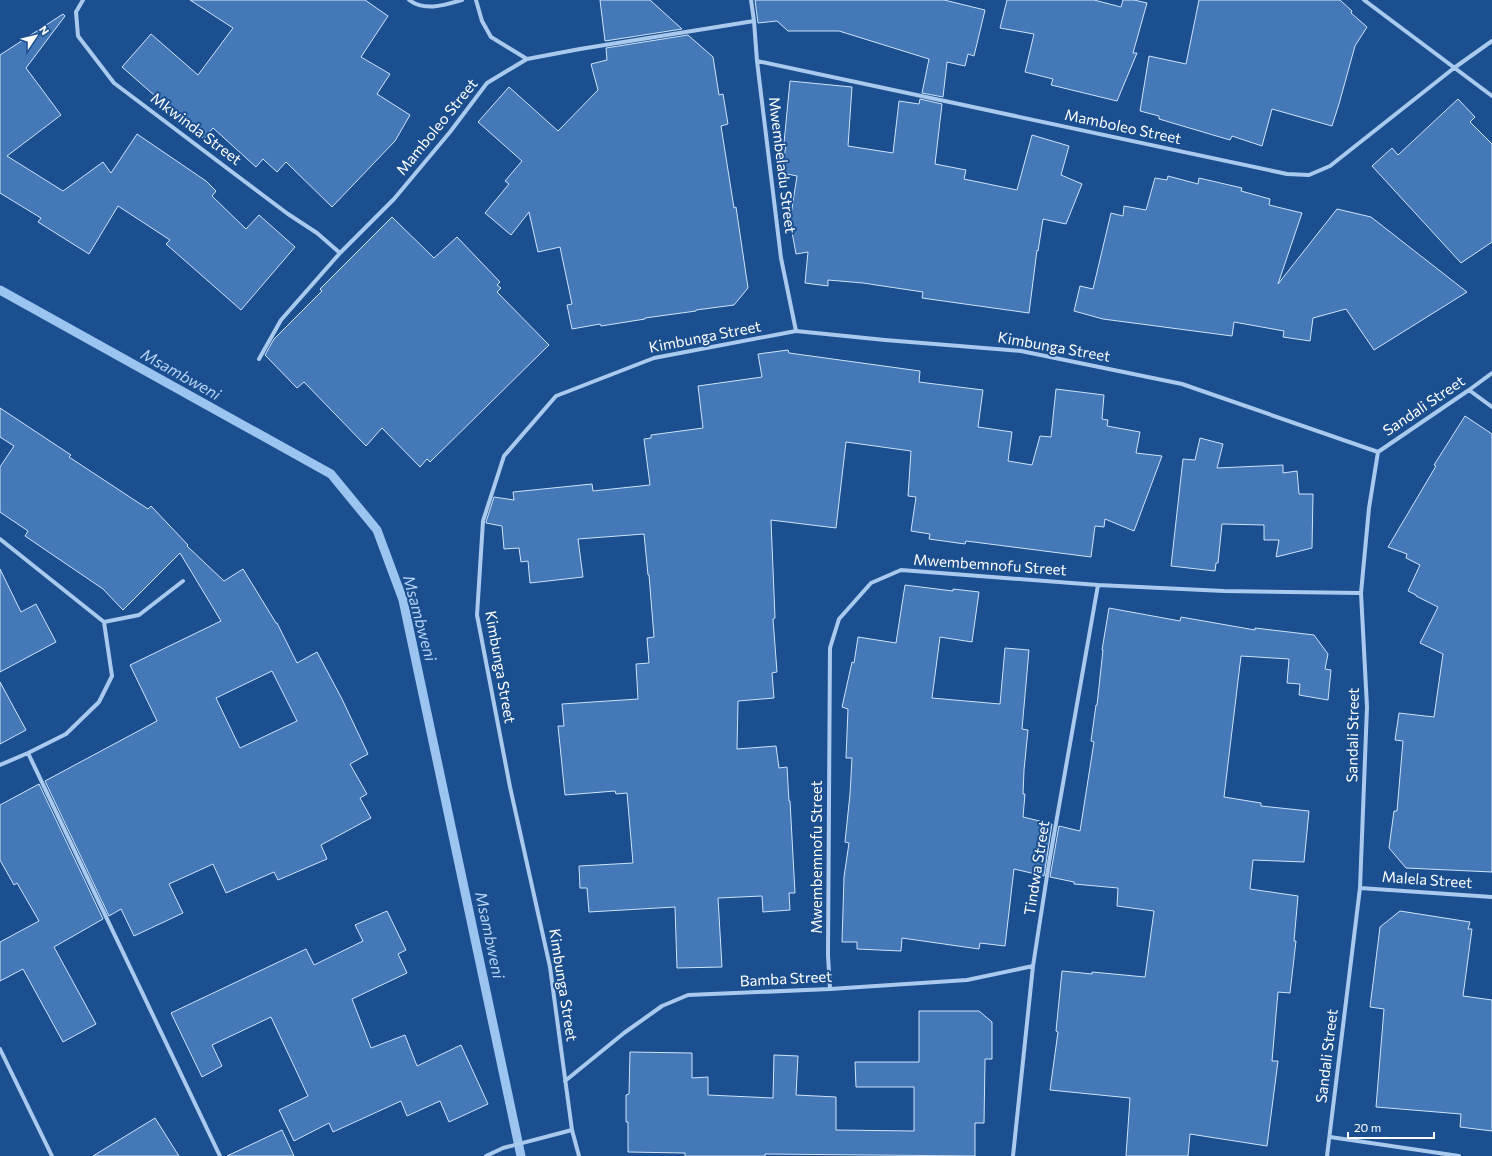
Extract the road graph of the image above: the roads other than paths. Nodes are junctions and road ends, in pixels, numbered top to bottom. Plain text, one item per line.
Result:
1 (83, 0) edge
2 (409, 0) edge
3 (462, 0) edge
4 (476, 0) edge
5 (751, 0) edge
6 (1364, 0) edge
7 (754, 21) junction
8 (1492, 41) edge
9 (527, 60) junction
10 (756, 61) junction
11 (1454, 68) junction
12 (1492, 96) edge
13 (340, 253) junction
14 (796, 331) junction
15 (259, 359) dead end
16 (1492, 373) edge
17 (1469, 390) junction
18 (1492, 407) edge
19 (1378, 452) junction
20 (0, 539) edge
21 (183, 581) dead end
22 (1098, 585) junction
23 (1361, 593) junction
24 (104, 622) junction
25 (28, 754) junction
26 (0, 765) edge
27 (1360, 888) junction
28 (1492, 897) edge
29 (1033, 966) junction
30 (830, 989) junction
31 (0, 1049) edge
32 (565, 1081) junction
33 (572, 1130) junction
34 (1330, 1137) junction
35 (52, 1156) edge
36 (220, 1156) edge
37 (486, 1156) edge
38 (579, 1156) edge
39 (1013, 1156) edge
40 (1327, 1156) edge
41 (1459, 1156) edge

1 - 13 street, Mkwinda Street
2 - 3 street
4 - 9 street
5 - 7 street, Mwembeladu Street
6 - 11 street
7 - 9 street, Mamboleo Street
7 - 10 street, Mwembeladu Street
8 - 11 street, Mamboleo Street
9 - 13 street, Mamboleo Street
10 - 11 street, Mamboleo Street
10 - 14 street, Mwembeladu Street
11 - 12 street
13 - 15 street, Mamboleo Street
14 - 19 street, Kimbunga Street
14 - 32 street, Kimbunga Street
16 - 17 street, Sandali Street
17 - 18 street
17 - 19 street, Sandali Street
19 - 23 street, Sandali Street
20 - 24 street
21 - 24 street
22 - 23 street, Mwembemnofu Street
22 - 29 street, Tindwa Street
22 - 30 street, Mwembemnofu Street
23 - 27 street, Sandali Street
24 - 25 street
25 - 26 street
25 - 36 street
27 - 28 street, Malela Street
27 - 34 street, Sandali Street
29 - 30 street, Bamba Street
29 - 39 street, Tindwa Street
30 - 32 street, Bamba Street
31 - 35 street
32 - 33 street, Kimbunga Street
33 - 37 street
33 - 38 street, Kimbunga Street
34 - 40 street, Sandali Street
34 - 41 street

